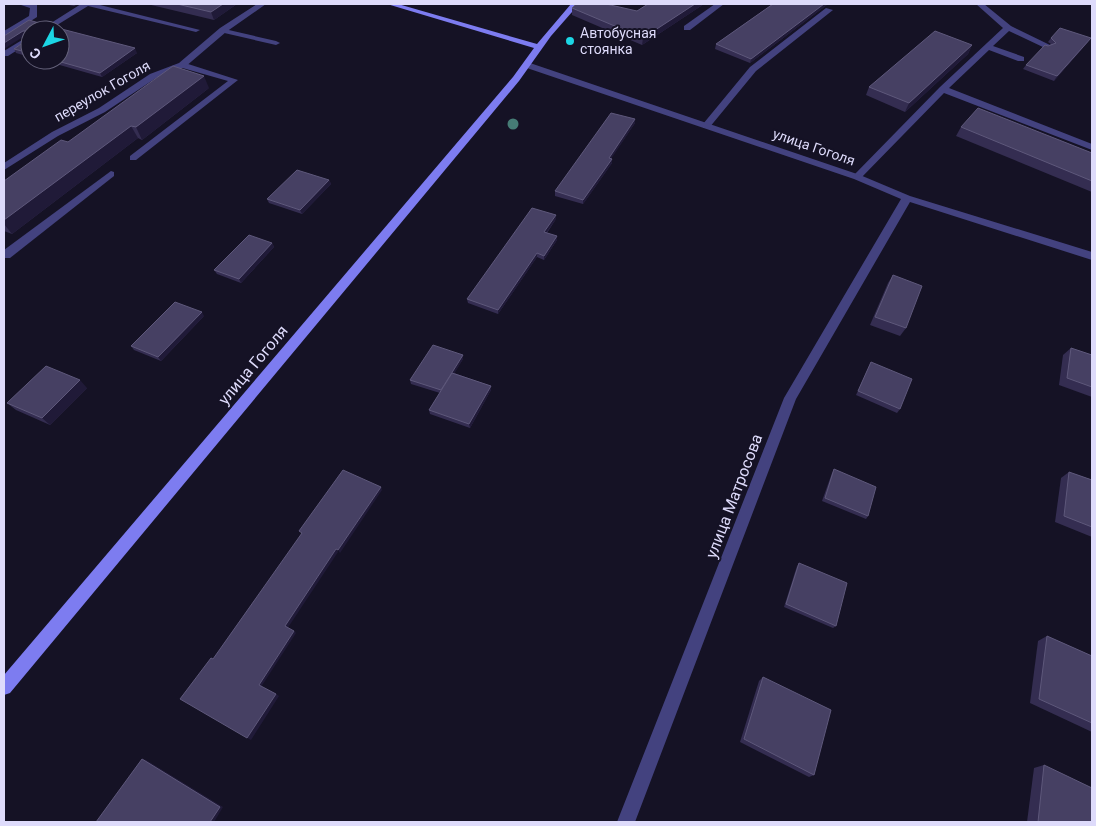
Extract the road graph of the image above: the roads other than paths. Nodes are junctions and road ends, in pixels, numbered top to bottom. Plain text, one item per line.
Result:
1 (22, 4) edge
2 (87, 4) edge
3 (262, 4) edge
4 (391, 4) edge
5 (575, 4) edge
6 (720, 4) edge
7 (980, 4) edge
8 (829, 10) dead end
9 (61, 20) edge
10 (686, 28) dead end
11 (1008, 28) junction
12 (196, 30) dead end
13 (223, 30) junction
14 (6, 33) edge
15 (276, 44) dead end
16 (20, 45) edge
17 (1048, 46) edge
18 (538, 47) junction
19 (988, 47) junction
20 (5, 54) dead end
21 (1021, 59) dead end
22 (182, 65) junction
23 (527, 65) junction
24 (943, 89) junction
25 (706, 126) junction
26 (1092, 147) edge
27 (133, 158) dead end
28 (4, 167) edge
29 (111, 174) dead end
30 (857, 177) junction
31 (907, 198) junction
32 (4, 254) edge
33 (1092, 256) edge
34 (4, 687) edge
35 (626, 822) edge

1 - 14 street
2 - 9 street
2 - 12 street
3 - 13 street, переулок Гоголя
4 - 18 main road
5 - 18 main road, улица Гоголя
6 - 10 street
7 - 11 street
8 - 25 street
11 - 17 street
11 - 19 street
13 - 15 street
13 - 22 street, переулок Гоголя
16 - 20 street
18 - 23 main road, улица Гоголя
19 - 21 street
19 - 24 street
22 - 27 street
22 - 28 street, переулок Гоголя
23 - 25 street, улица Гоголя
23 - 34 main road, улица Гоголя
24 - 26 street
24 - 30 street
25 - 30 street, улица Гоголя
29 - 32 street
30 - 31 street, улица Гоголя
31 - 33 street, улица Гоголя
31 - 35 street, улица Матросова

